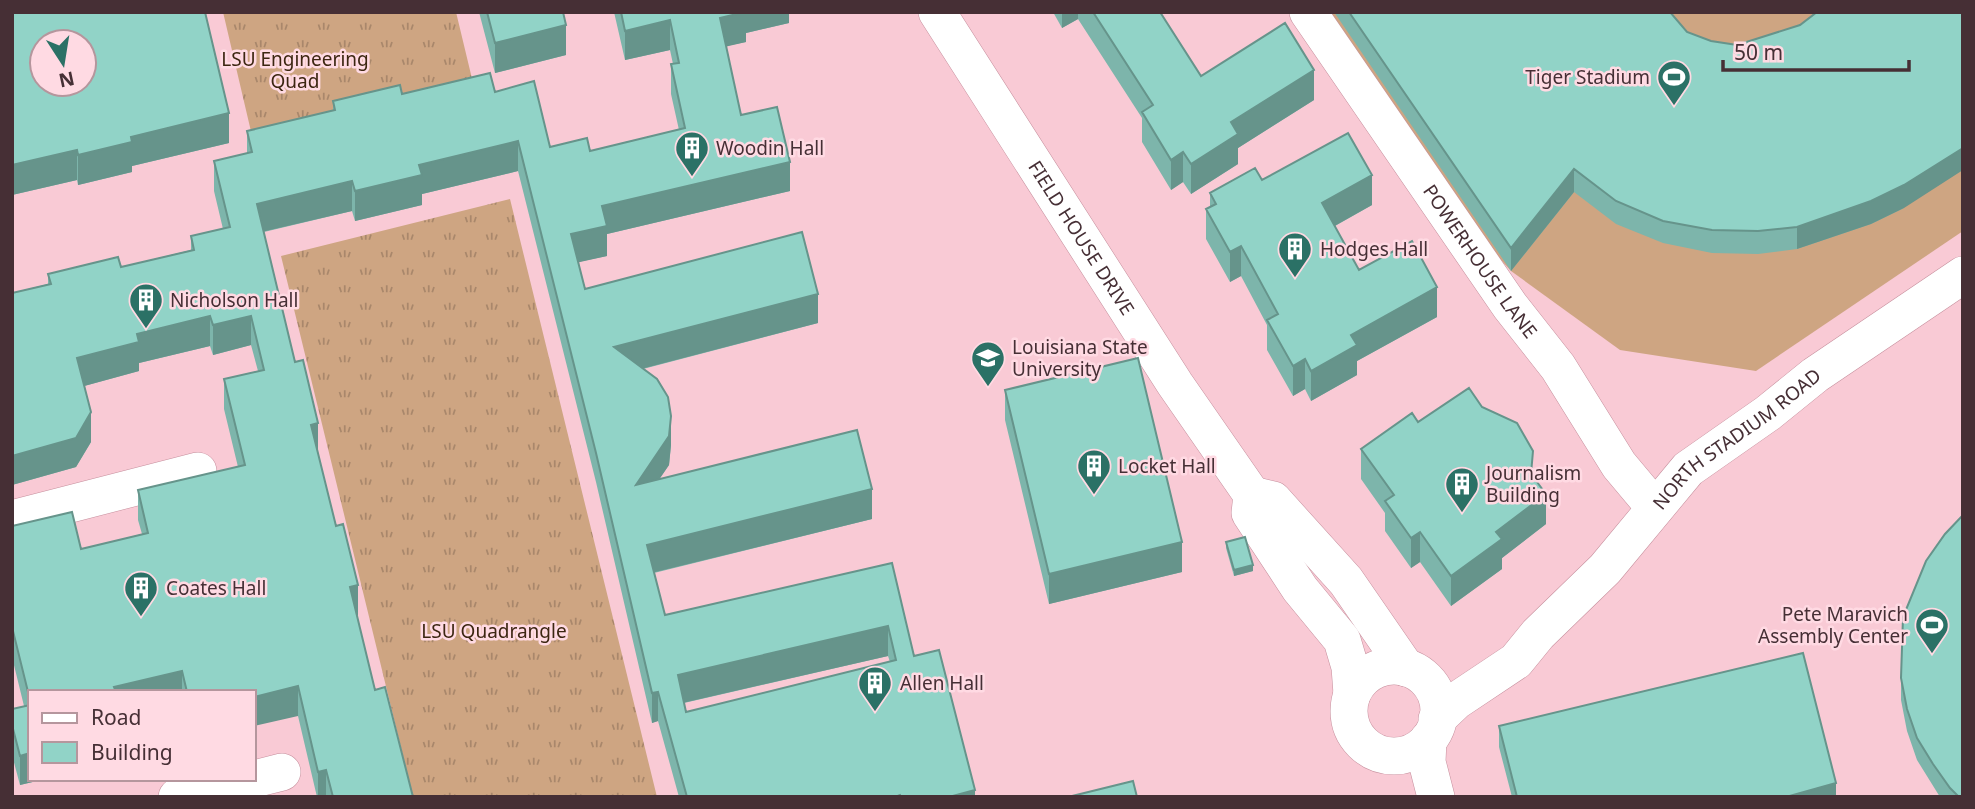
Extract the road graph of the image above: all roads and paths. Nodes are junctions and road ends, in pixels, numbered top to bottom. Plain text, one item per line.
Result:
1 (937, 12) edge
2 (1308, 12) edge
3 (1963, 275) edge
4 (198, 471) dead end
5 (1252, 495) junction
6 (1655, 508) junction
7 (12, 519) edge
8 (1538, 634) junction
9 (1414, 673) junction
10 (1352, 694) junction
11 (1433, 729) junction
12 (1381, 753) junction
13 (245, 781) edge
14 (177, 797) edge
15 (1413, 797) edge
16 (1436, 797) edge

1 - 5 street, FIELD HOUSE DRIVE
2 - 6 street, POWERHOUSE LANE
3 - 6 street, NORTH STADIUM ROAD
4 - 7 street
5 - 9 street, FIELD HOUSE DRIVE
5 - 10 street, FIELD HOUSE DRIVE
6 - 8 street, NORTH STADIUM ROAD
8 - 9 street, NORTH STADIUM ROAD
8 - 11 street, NORTH STADIUM ROAD
9 - 10 street
9 - 11 street
10 - 12 street
11 - 12 street
11 - 16 street
12 - 15 street
13 - 14 street

